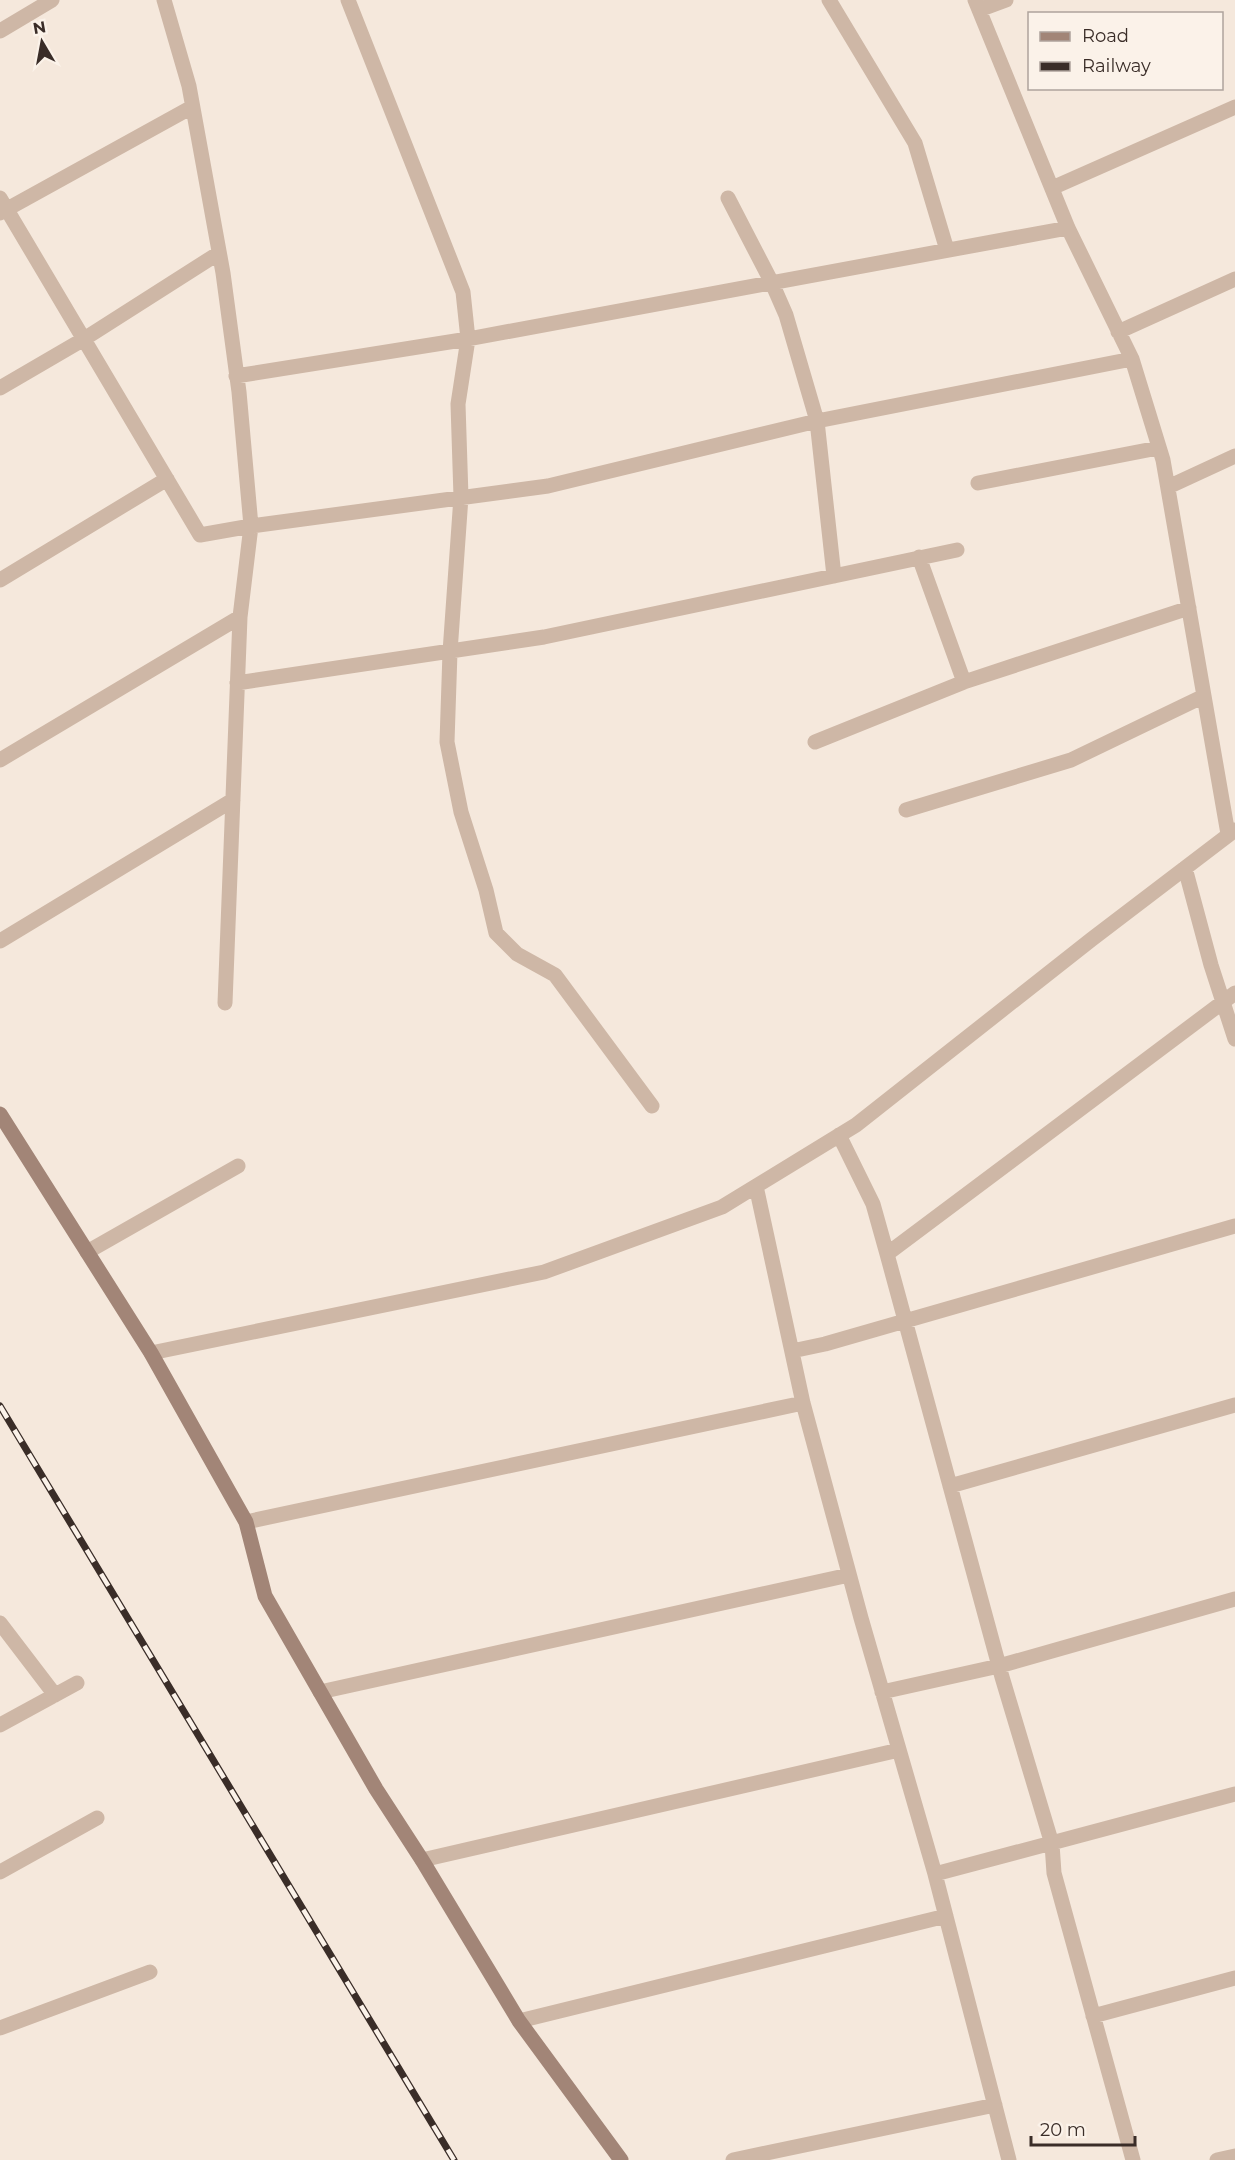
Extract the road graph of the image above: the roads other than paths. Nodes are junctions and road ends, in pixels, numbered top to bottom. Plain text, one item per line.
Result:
1 (52, 0) edge
2 (164, 0) edge
3 (348, 0) edge
4 (829, 0) edge
5 (1006, 0) edge
6 (977, 5) edge
7 (0, 31) edge
8 (192, 107) junction
9 (1235, 107) edge
10 (1052, 188) junction
11 (728, 198) dead end
12 (2, 207) edge
13 (1068, 228) junction
14 (947, 250) junction
15 (219, 253) junction
16 (1235, 279) edge
17 (772, 283) junction
18 (1118, 332) junction
19 (84, 339) junction
20 (468, 339) junction
21 (1132, 359) junction
22 (236, 375) junction
23 (0, 388) edge
24 (817, 421) junction
25 (1158, 448) junction
26 (1235, 456) edge
27 (167, 479) junction
28 (978, 483) dead end
29 (1168, 487) junction
30 (461, 497) junction
31 (250, 526) junction
32 (957, 550) dead end
33 (919, 557) junction
34 (834, 576) junction
35 (0, 580) edge
36 (1189, 608) junction
37 (240, 616) junction
38 (450, 652) junction
39 (964, 682) junction
40 (237, 683) junction
41 (1204, 696) junction
42 (815, 742) dead end
43 (0, 760) edge
44 (233, 800) junction
45 (906, 810) dead end
46 (1232, 832) edge
47 (1185, 868) junction
48 (0, 940) edge
49 (1229, 997) edge
50 (225, 1003) dead end
51 (1235, 1038) edge
52 (652, 1106) dead end
53 (0, 1114) edge
54 (840, 1135) junction
55 (238, 1166) dead end
56 (756, 1186) junction
57 (1235, 1226) edge
58 (87, 1252) junction
59 (887, 1254) junction
60 (906, 1319) junction
61 (792, 1351) junction
62 (151, 1353) junction
63 (803, 1403) junction
64 (1235, 1405) edge
65 (950, 1486) junction
66 (246, 1522) junction
67 (849, 1575) junction
68 (1235, 1599) edge
69 (0, 1623) edge
70 (999, 1666) junction
71 (77, 1683) dead end
72 (320, 1692) junction
73 (882, 1692) junction
74 (55, 1695) junction
75 (0, 1725) edge
76 (899, 1750) junction
77 (1235, 1794) edge
78 (97, 1818) dead end
79 (1052, 1844) junction
80 (422, 1860) junction
81 (0, 1872) edge
82 (935, 1874) junction
83 (946, 1916) junction
84 (150, 1971) dead end
85 (1235, 1978) edge
86 (1093, 2016) junction
87 (519, 2021) junction
88 (0, 2028) edge
89 (995, 2105) junction
90 (1235, 2156) edge
91 (621, 2160) edge
92 (732, 2160) edge
93 (1009, 2160) edge
94 (1133, 2160) edge
95 (1217, 2160) edge

1 - 7 street
2 - 8 street
3 - 20 street
4 - 14 street
5 - 6 street
6 - 10 street
8 - 12 street
8 - 15 street
9 - 10 street
10 - 13 street
11 - 17 street
12 - 19 street
13 - 14 street
13 - 18 street
14 - 17 street
15 - 19 street
15 - 22 street
16 - 18 street
17 - 20 street
17 - 24 street
18 - 21 street
19 - 23 street
19 - 27 street
20 - 22 street
20 - 30 street
21 - 24 street
21 - 25 street
22 - 31 street
24 - 30 street
24 - 34 street
25 - 28 street
25 - 29 street
26 - 29 street
27 - 31 street
27 - 35 street
29 - 36 street
30 - 31 street
30 - 38 street
31 - 37 street
32 - 33 street
33 - 34 street
33 - 39 street
34 - 38 street
36 - 39 street
36 - 41 street
37 - 40 street
37 - 43 street
38 - 40 street
38 - 52 street
39 - 42 street
40 - 44 street
41 - 45 street
41 - 46 street
44 - 48 street
44 - 50 street
46 - 47 street
47 - 49 street
47 - 54 street
49 - 51 street
49 - 59 street
53 - 58 street
54 - 56 street
54 - 59 street
55 - 58 street
56 - 61 street
56 - 62 street
57 - 60 street
58 - 62 street
59 - 60 street
60 - 61 street
60 - 65 street
61 - 63 street
62 - 66 street
63 - 66 street
63 - 67 street
64 - 65 street
65 - 70 street
66 - 72 street
67 - 72 street
67 - 73 street
68 - 70 street
69 - 74 street
70 - 73 street
70 - 79 street
71 - 74 street
72 - 80 street
73 - 76 street
74 - 75 street
76 - 80 street
76 - 82 street
77 - 79 street
78 - 81 street
79 - 82 street
79 - 86 street
80 - 87 street
82 - 83 street
83 - 87 street
83 - 89 street
84 - 88 street
85 - 86 street
86 - 94 street
87 - 91 street
89 - 92 street
89 - 93 street
90 - 95 street

